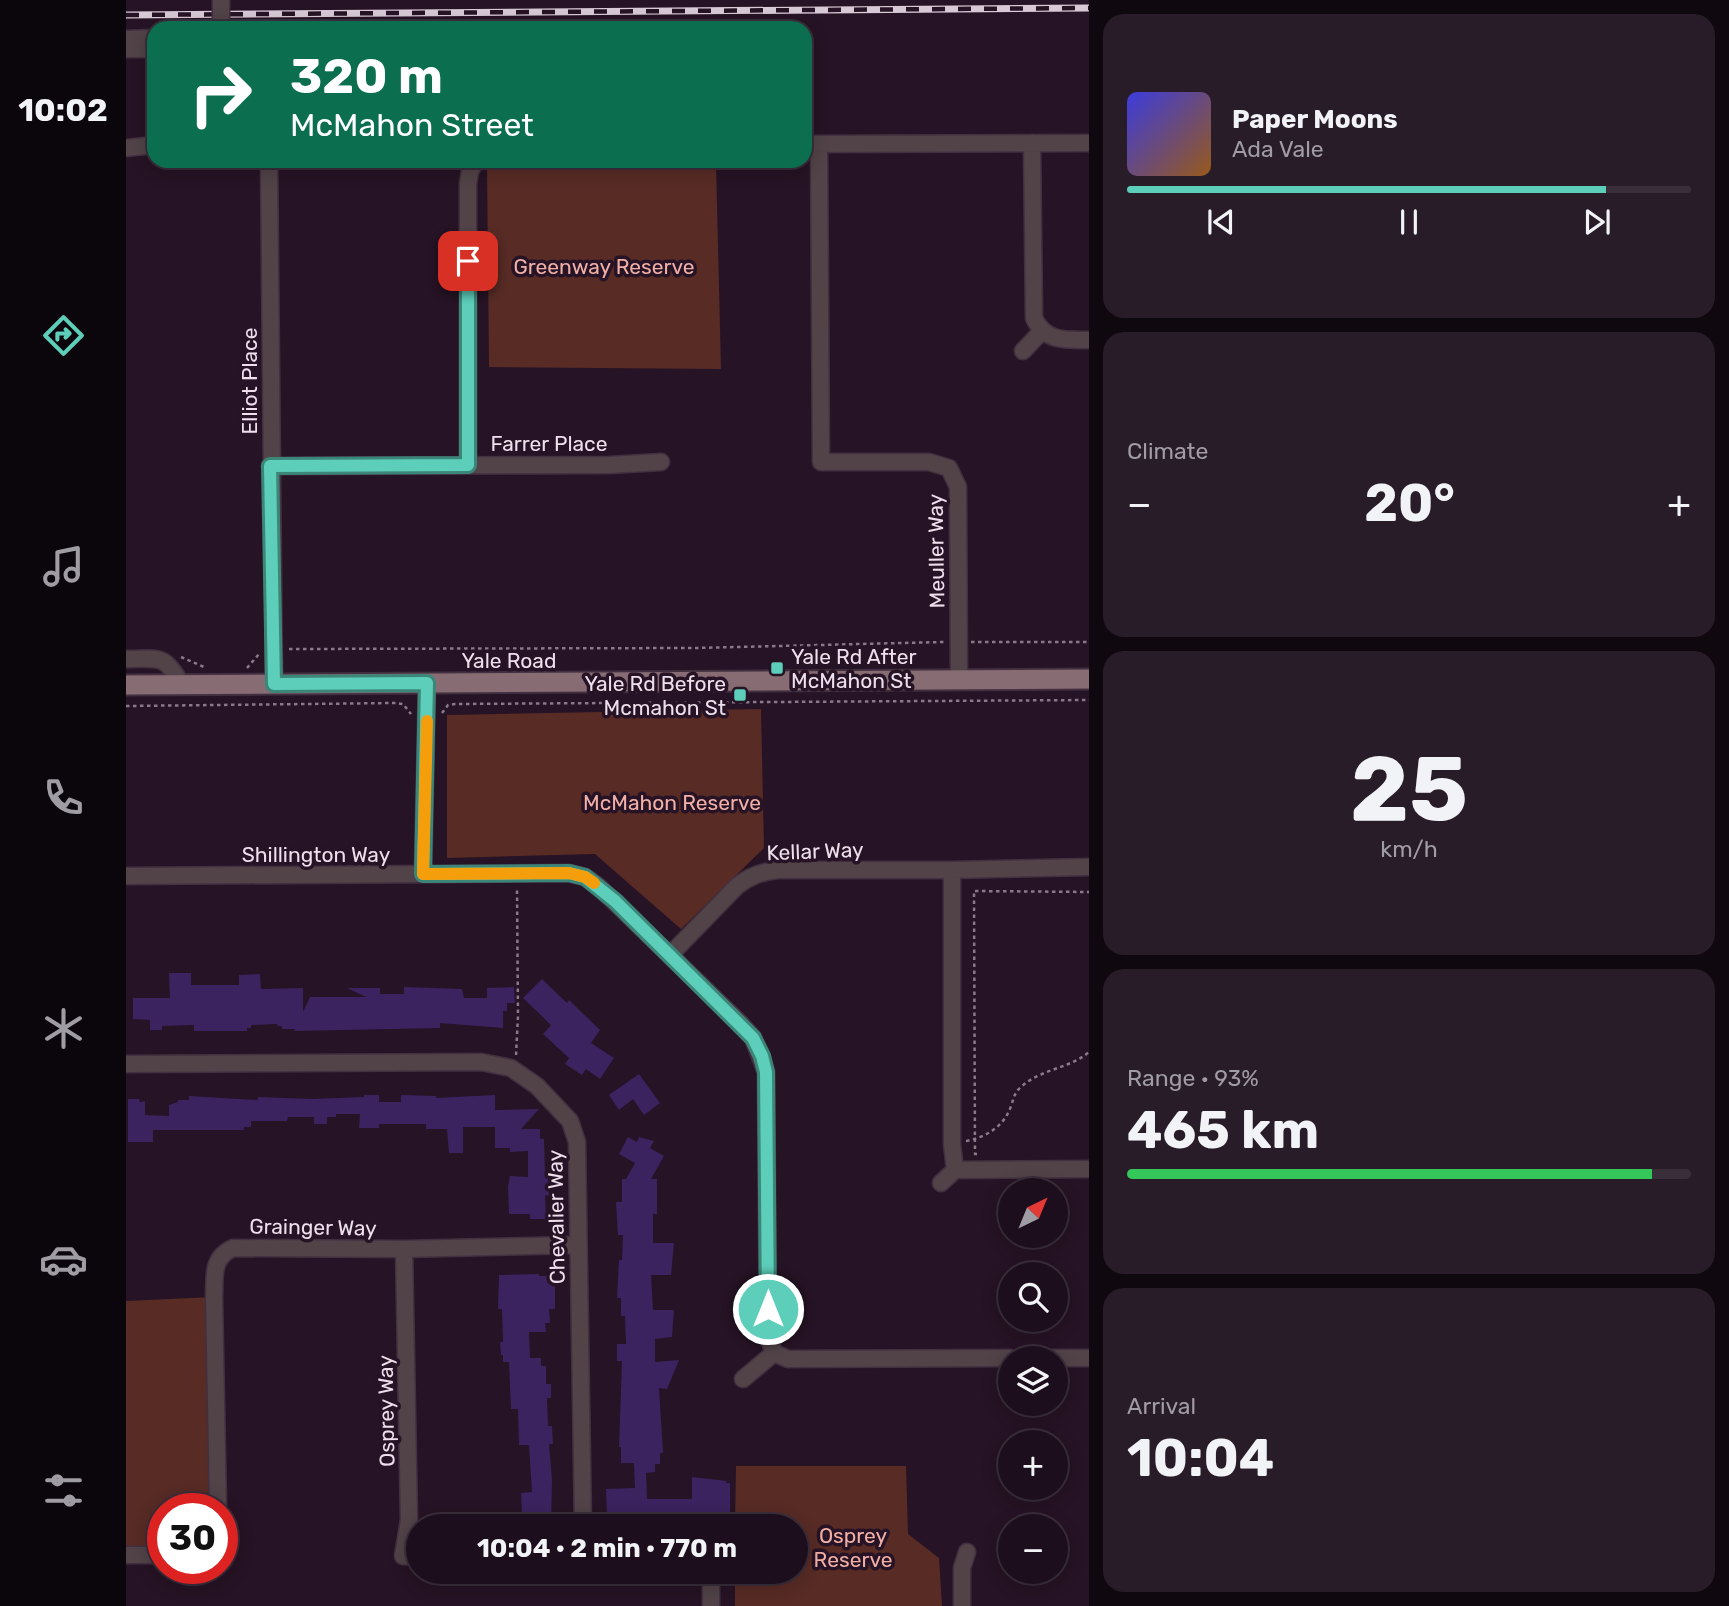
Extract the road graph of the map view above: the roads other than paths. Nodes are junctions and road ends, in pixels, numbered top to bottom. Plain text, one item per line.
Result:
1 (221, 0) edge
2 (221, 21) edge
3 (147, 38) edge
4 (126, 39) edge
5 (126, 49) edge
6 (147, 50) edge
7 (1032, 143) junction
8 (1088, 143) edge
9 (812, 144) edge
10 (147, 146) edge
11 (126, 148) edge
12 (269, 168) edge
13 (472, 168) edge
14 (1042, 331) junction
15 (1088, 340) edge
16 (1023, 351) dead end
17 (661, 462) dead end
18 (468, 465) junction
19 (270, 466) junction
20 (126, 659) edge
21 (959, 680) junction
22 (1088, 680) edge
23 (427, 683) junction
24 (182, 684) junction
25 (274, 684) junction
26 (126, 685) edge
27 (1088, 867) edge
28 (952, 870) junction
29 (423, 874) junction
30 (126, 876) edge
31 (670, 954) junction
32 (126, 1064) edge
33 (1088, 1169) edge
34 (955, 1170) junction
35 (941, 1183) dead end
36 (578, 1245) junction
37 (404, 1249) junction
38 (774, 1353) junction
39 (998, 1358) edge
40 (1068, 1358) edge
41 (1088, 1358) edge
42 (743, 1379) dead end
43 (218, 1493) edge
44 (409, 1514) edge
45 (583, 1514) edge
46 (406, 1538) edge
47 (967, 1552) dead end
48 (126, 1555) edge
49 (147, 1555) edge
50 (406, 1556) edge
51 (711, 1584) edge
52 (711, 1606) edge
53 (962, 1606) edge

1 - 2 street, bridge
3 - 4 street
5 - 6 street
7 - 8 street
7 - 9 street
7 - 14 street
9 - 21 street, Meuller Way
10 - 11 street
12 - 19 street, Elliot Place
13 - 18 street
14 - 15 street
14 - 16 street
17 - 18 street, Farrer Place
18 - 19 street, Farrer Place
19 - 25 street, Elliot Place
20 - 24 street
21 - 22 main road, Yale Road
21 - 23 main road, Yale Road
23 - 25 main road, Yale Road
23 - 29 street
24 - 25 main road, Yale Road
24 - 26 main road, Yale Road
27 - 28 street, Kellar Way
28 - 31 street, Kellar Way
28 - 34 street
29 - 30 street, Shillington Way
29 - 31 street, Shillington Way
31 - 38 street, Shillington Way
32 - 36 street, Chevalier Way
33 - 34 street
34 - 35 street
36 - 37 street, Grainger Way
36 - 45 street, Chevalier Way
37 - 43 street, Grainger Way
37 - 44 street, Osprey Way
38 - 39 street
38 - 42 street
40 - 41 street
46 - 50 street, Osprey Way
47 - 53 street
48 - 49 street
51 - 52 street

